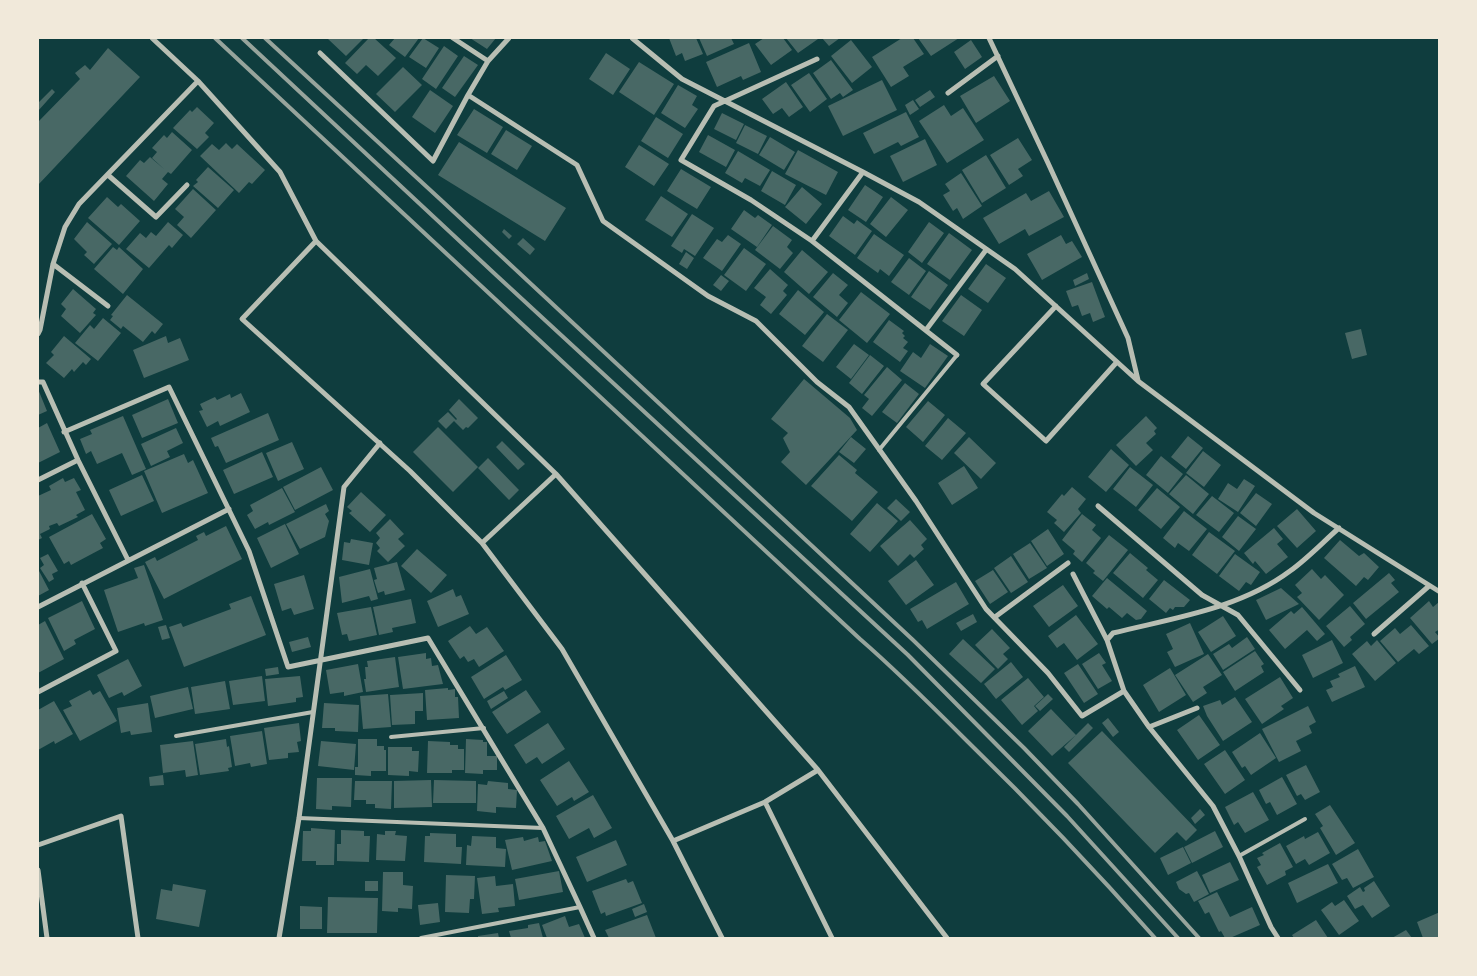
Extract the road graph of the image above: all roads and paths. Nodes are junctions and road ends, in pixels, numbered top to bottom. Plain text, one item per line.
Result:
1 (152, 38) edge
2 (453, 38) edge
3 (509, 38) edge
4 (632, 38) edge
5 (989, 38) edge
6 (320, 53) dead end
7 (998, 56) junction
8 (817, 59) dead end
9 (488, 61) junction
10 (198, 81) junction
11 (948, 93) dead end
12 (468, 95) junction
13 (725, 100) junction
14 (864, 172) junction
15 (108, 175) junction
16 (187, 185) dead end
17 (316, 241) junction
18 (812, 241) junction
19 (986, 250) junction
20 (53, 264) junction
21 (108, 306) dead end
22 (1056, 306) junction
23 (926, 330) junction
24 (38, 334) edge
25 (957, 355) joint
26 (1116, 363) junction
27 (1138, 381) junction
28 (38, 382) edge
29 (64, 432) junction
30 (380, 443) junction
31 (879, 450) junction
32 (78, 460) junction
33 (556, 474) junction
34 (38, 480) edge
35 (1098, 506) dead end
36 (229, 509) junction
37 (1339, 528) junction
38 (482, 543) junction
39 (128, 560) junction
40 (1068, 563) dead end
41 (1073, 574) dead end
42 (82, 583) junction
43 (1429, 586) junction
44 (1440, 592) edge
45 (1222, 606) junction
46 (38, 607) edge
47 (995, 617) junction
48 (1374, 634) dead end
49 (1107, 640) junction
50 (321, 660) junction
51 (1300, 690) dead end
52 (1124, 691) junction
53 (38, 692) edge
54 (1197, 708) dead end
55 (313, 712) junction
56 (1149, 727) junction
57 (484, 728) junction
58 (176, 736) dead end
59 (391, 736) dead end
60 (818, 770) junction
61 (766, 802) junction
62 (299, 818) junction
63 (1305, 819) dead end
64 (543, 828) junction
65 (673, 841) junction
66 (38, 845) edge
67 (1239, 856) junction
68 (38, 870) edge
69 (580, 907) junction
70 (47, 938) edge
71 (138, 938) edge
72 (279, 938) edge
73 (420, 938) edge
74 (594, 938) edge
75 (722, 938) edge
76 (832, 938) edge
77 (947, 938) edge
78 (1278, 938) edge

1 - 10 street
2 - 9 street
3 - 9 street
4 - 13 street
5 - 7 street
6 - 12 street
7 - 11 street
7 - 27 street
8 - 13 street
9 - 12 street
10 - 15 street
10 - 17 street
12 - 31 street
13 - 14 street
13 - 18 street
14 - 18 street
14 - 19 street
15 - 16 street
15 - 20 street
17 - 30 street
17 - 33 street
18 - 23 street
19 - 22 street
19 - 23 street
20 - 21 street
20 - 24 street
22 - 26 street
22 - 26 street
23 - 25 street
25 - 31 lane
26 - 27 street
27 - 37 street
28 - 29 street
29 - 32 street
29 - 36 street
30 - 38 street
30 - 50 street
31 - 47 street
32 - 34 street
32 - 39 street
33 - 38 street
33 - 60 street
35 - 45 street
36 - 39 street
36 - 50 street
37 - 43 street
37 - 45 street
38 - 65 street
39 - 42 street
40 - 47 street
41 - 49 street
42 - 46 street
42 - 53 street
43 - 44 street
43 - 48 street
45 - 49 street
45 - 51 street
47 - 52 street
49 - 52 street
50 - 55 street
50 - 57 street
52 - 56 street
54 - 56 street
55 - 58 lane
55 - 62 street
56 - 67 street
57 - 59 lane
57 - 64 street
60 - 61 street
60 - 77 street
61 - 65 street
61 - 76 street
62 - 64 lane
62 - 72 street
63 - 67 lane
64 - 69 street
65 - 75 street
66 - 71 street
67 - 78 street
68 - 70 street
69 - 73 lane
69 - 74 street

